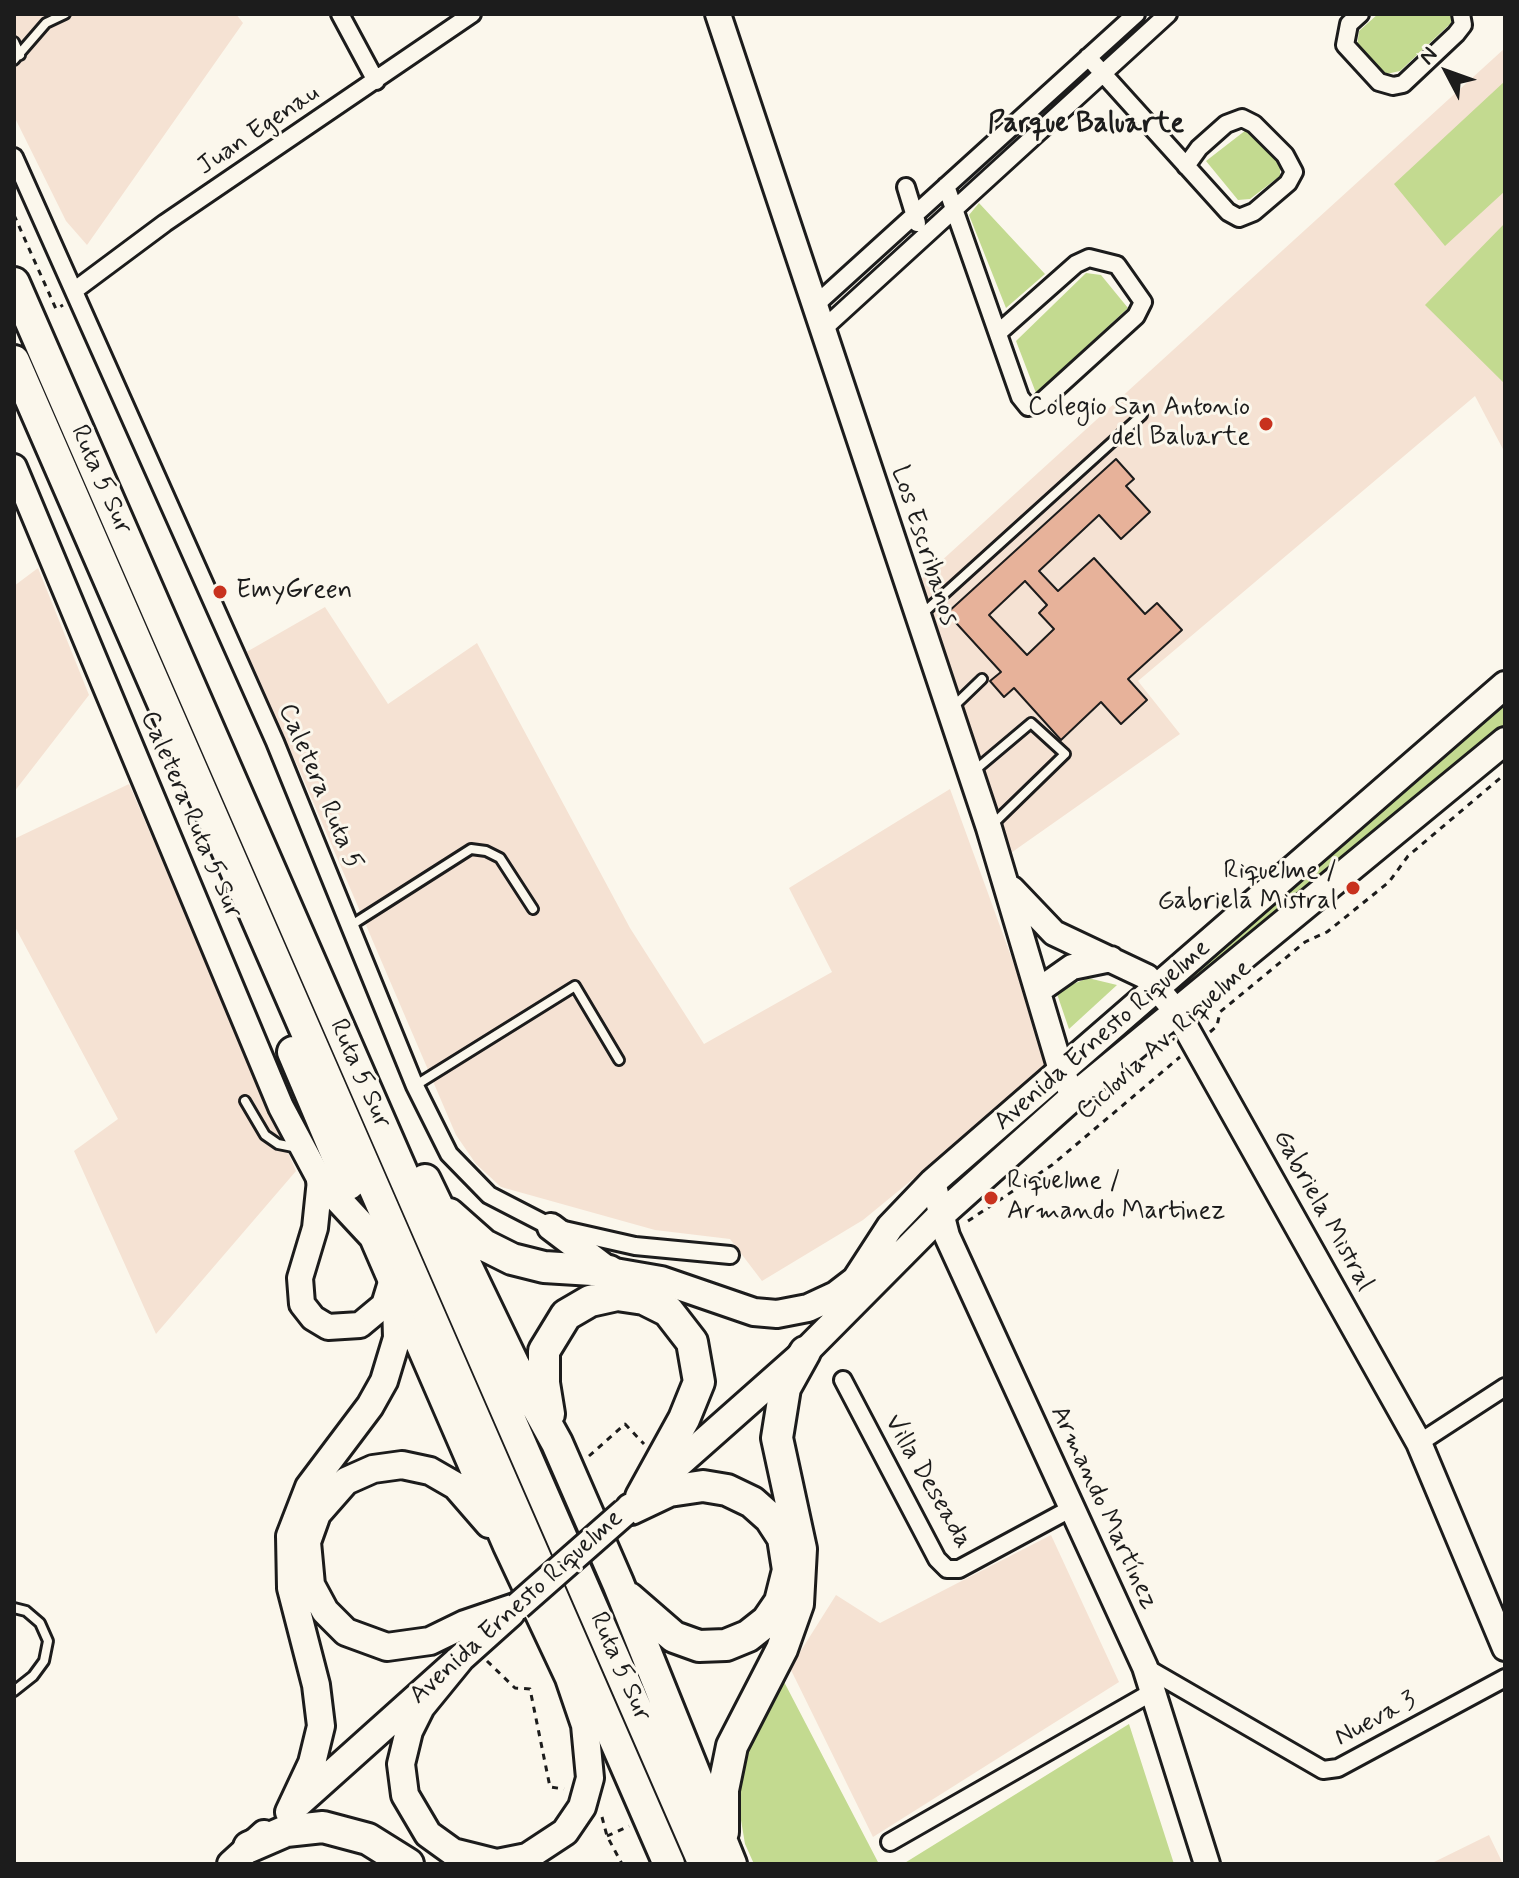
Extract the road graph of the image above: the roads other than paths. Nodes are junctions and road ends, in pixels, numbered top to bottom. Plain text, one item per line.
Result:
1 (65, 14) edge
2 (340, 14) edge
3 (472, 14) edge
4 (718, 14) edge
5 (1136, 14) edge
6 (1168, 14) edge
7 (1360, 14) edge
8 (1461, 14) edge
9 (14, 42) edge
10 (1088, 57) junction
11 (17, 58) edge
12 (1103, 74) junction
13 (376, 81) junction
14 (14, 157) edge
15 (1186, 166) junction
16 (946, 186) junction
17 (906, 187) dead end
18 (954, 209) junction
19 (914, 215) junction
20 (922, 239) junction
21 (14, 283) edge
22 (75, 290) junction
23 (813, 307) junction
24 (821, 331) junction
25 (998, 333) junction
26 (14, 361) edge
27 (1142, 415) dead end
28 (14, 467) edge
29 (918, 618) junction
30 (982, 679) dead end
31 (1505, 685) edge
32 (161, 698) junction
33 (947, 712) junction
34 (1505, 741) edge
35 (971, 775) junction
36 (989, 828) junction
37 (1002, 873) junction
38 (533, 909) dead end
39 (350, 926) junction
40 (1113, 959) junction
41 (1158, 987) junction
42 (1038, 991) junction
43 (1177, 1012) junction
44 (619, 1060) dead end
45 (1061, 1070) junction
46 (415, 1086) junction
47 (368, 1094) junction
48 (1074, 1096) junction
49 (245, 1101) dead end
50 (301, 1148) junction
51 (320, 1180) junction
52 (933, 1182) junction
53 (435, 1197) junction
54 (944, 1226) junction
55 (551, 1227) junction
56 (373, 1237) junction
57 (730, 1255) dead end
58 (609, 1271) junction
59 (862, 1275) junction
60 (392, 1279) junction
61 (805, 1352) junction
62 (843, 1380) dead end
63 (1505, 1387) edge
64 (557, 1443) junction
65 (1419, 1443) junction
66 (633, 1504) junction
67 (1072, 1508) junction
68 (507, 1546) junction
69 (618, 1583) junction
70 (518, 1606) junction
71 (14, 1608) edge
72 (1505, 1648) edge
73 (467, 1652) junction
74 (1145, 1667) junction
75 (569, 1678) junction
76 (1505, 1678) edge
77 (14, 1691) edge
78 (1154, 1691) junction
79 (289, 1812) junction
80 (890, 1842) dead end
81 (719, 1858) edge
82 (236, 1860) edge
83 (408, 1864) edge
84 (651, 1864) edge
85 (669, 1864) edge
86 (1207, 1864) edge

1 - 11 lane
2 - 13 street
3 - 13 street, Juan Egenau
4 - 23 main road, Los Escribanos
5 - 10 street
6 - 12 street
7 - 8 street
9 - 11 lane
10 - 12 street
10 - 16 street
12 - 15 street
12 - 18 street
13 - 22 street, Juan Egenau
14 - 22 street, Caletera Ruta 5
15 - 15 street
16 - 18 street
16 - 19 street
17 - 19 street
18 - 20 street
18 - 25 street
19 - 20 street
19 - 23 street
20 - 24 street
21 - 47 highway, Ruta 5 Sur
22 - 39 street, Caletera Ruta 5
23 - 24 main road, Los Escribanos
24 - 29 main road, Los Escribanos
25 - 25 street
26 - 32 highway, Ruta 5 Sur
27 - 29 lane
28 - 50 main road, Caletera Ruta 5 Sur
29 - 33 main road, Los Escribanos
30 - 33 lane
31 - 41 main road, Avenida Ernesto Riquelme
32 - 56 highway
32 - 85 highway, Ruta 5 Sur
33 - 35 main road, Los Escribanos
34 - 43 main road, Avenida Ernesto Riquelme
35 - 36 main road, Los Escribanos
35 - 36 lane
36 - 37 main road, Los Escribanos
37 - 40 main road, Gabriela Mistral
37 - 42 main road, Los Escribanos
38 - 39 lane
39 - 46 street, Caletera Ruta 5
40 - 41 main road, Gabriela Mistral
40 - 42 main road
41 - 43 main road, Gabriela Mistral
41 - 45 main road, Avenida Ernesto Riquelme
42 - 45 main road, Los Escribanos
43 - 48 main road, Avenida Ernesto Riquelme
43 - 65 main road, Gabriela Mistral
44 - 46 lane
45 - 48 main road, Los Escribanos
45 - 52 main road, Avenida Ernesto Riquelme
46 - 55 street, Caletera Ruta 5
47 - 53 highway
47 - 81 highway, Ruta 5 Sur
48 - 54 main road, Avenida Ernesto Riquelme
49 - 50 lane
50 - 51 main road, Caletera Ruta 5 Sur
51 - 56 main road
51 - 60 main road
52 - 54 main road, Armando Martínez
52 - 59 main road, Avenida Ernesto Riquelme
53 - 58 highway
53 - 64 highway
54 - 61 main road, Avenida Ernesto Riquelme
54 - 67 main road, Armando Martínez
55 - 57 street, Caletera Ruta 5
55 - 58 main road
56 - 60 main road
58 - 59 main road
59 - 61 main road, Avenida Ernesto Riquelme
60 - 68 main road
60 - 79 main road
61 - 66 main road, Avenida Ernesto Riquelme
61 - 81 highway
62 - 67 street, Villa Deseada
63 - 65 street
64 - 66 highway
64 - 69 highway
65 - 72 main road, Gabriela Mistral
66 - 69 highway
66 - 70 main road, Avenida Ernesto Riquelme, bridge
67 - 74 main road, Armando Martínez
68 - 70 main road
68 - 75 main road
69 - 81 highway
70 - 73 main road, Avenida Ernesto Riquelme
71 - 77 lane
73 - 75 main road
73 - 79 main road, Avenida Ernesto Riquelme
74 - 76 street, Nueva 3
74 - 78 main road, Armando Martínez
75 - 84 highway
78 - 80 street
78 - 86 main road, Armando Martínez
79 - 82 main road, Avenida Ernesto Riquelme
82 - 83 highway

